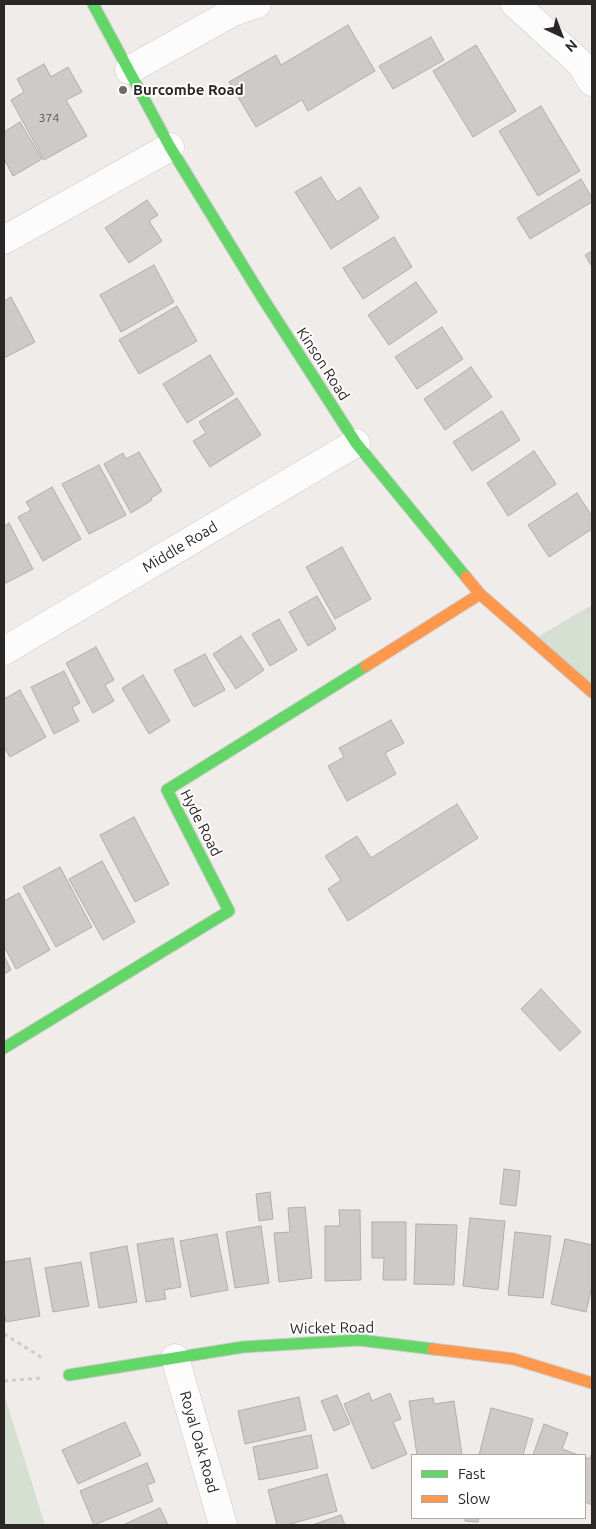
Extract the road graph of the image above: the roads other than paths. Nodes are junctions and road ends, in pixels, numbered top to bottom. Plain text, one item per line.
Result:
1 (93, 4) edge
2 (257, 4) edge
3 (515, 4) edge
4 (129, 70) junction
5 (592, 82) edge
6 (170, 147) junction
7 (4, 240) edge
8 (356, 443) junction
9 (480, 594) junction
10 (4, 651) edge
11 (592, 692) edge
12 (4, 1048) edge
13 (175, 1358) junction
14 (69, 1375) road end
15 (592, 1383) edge
16 (223, 1525) edge

1 - 4 street, Kinson Road
2 - 4 street
3 - 5 street
4 - 6 street, Kinson Road
6 - 7 street
6 - 8 street, Kinson Road
8 - 9 street, Kinson Road
8 - 10 street, Middle Road
9 - 11 street, Kinson Road
9 - 12 street, Hyde Road
13 - 14 street, Wicket Road
13 - 15 street, Wicket Road
13 - 16 street, Royal Oak Road

